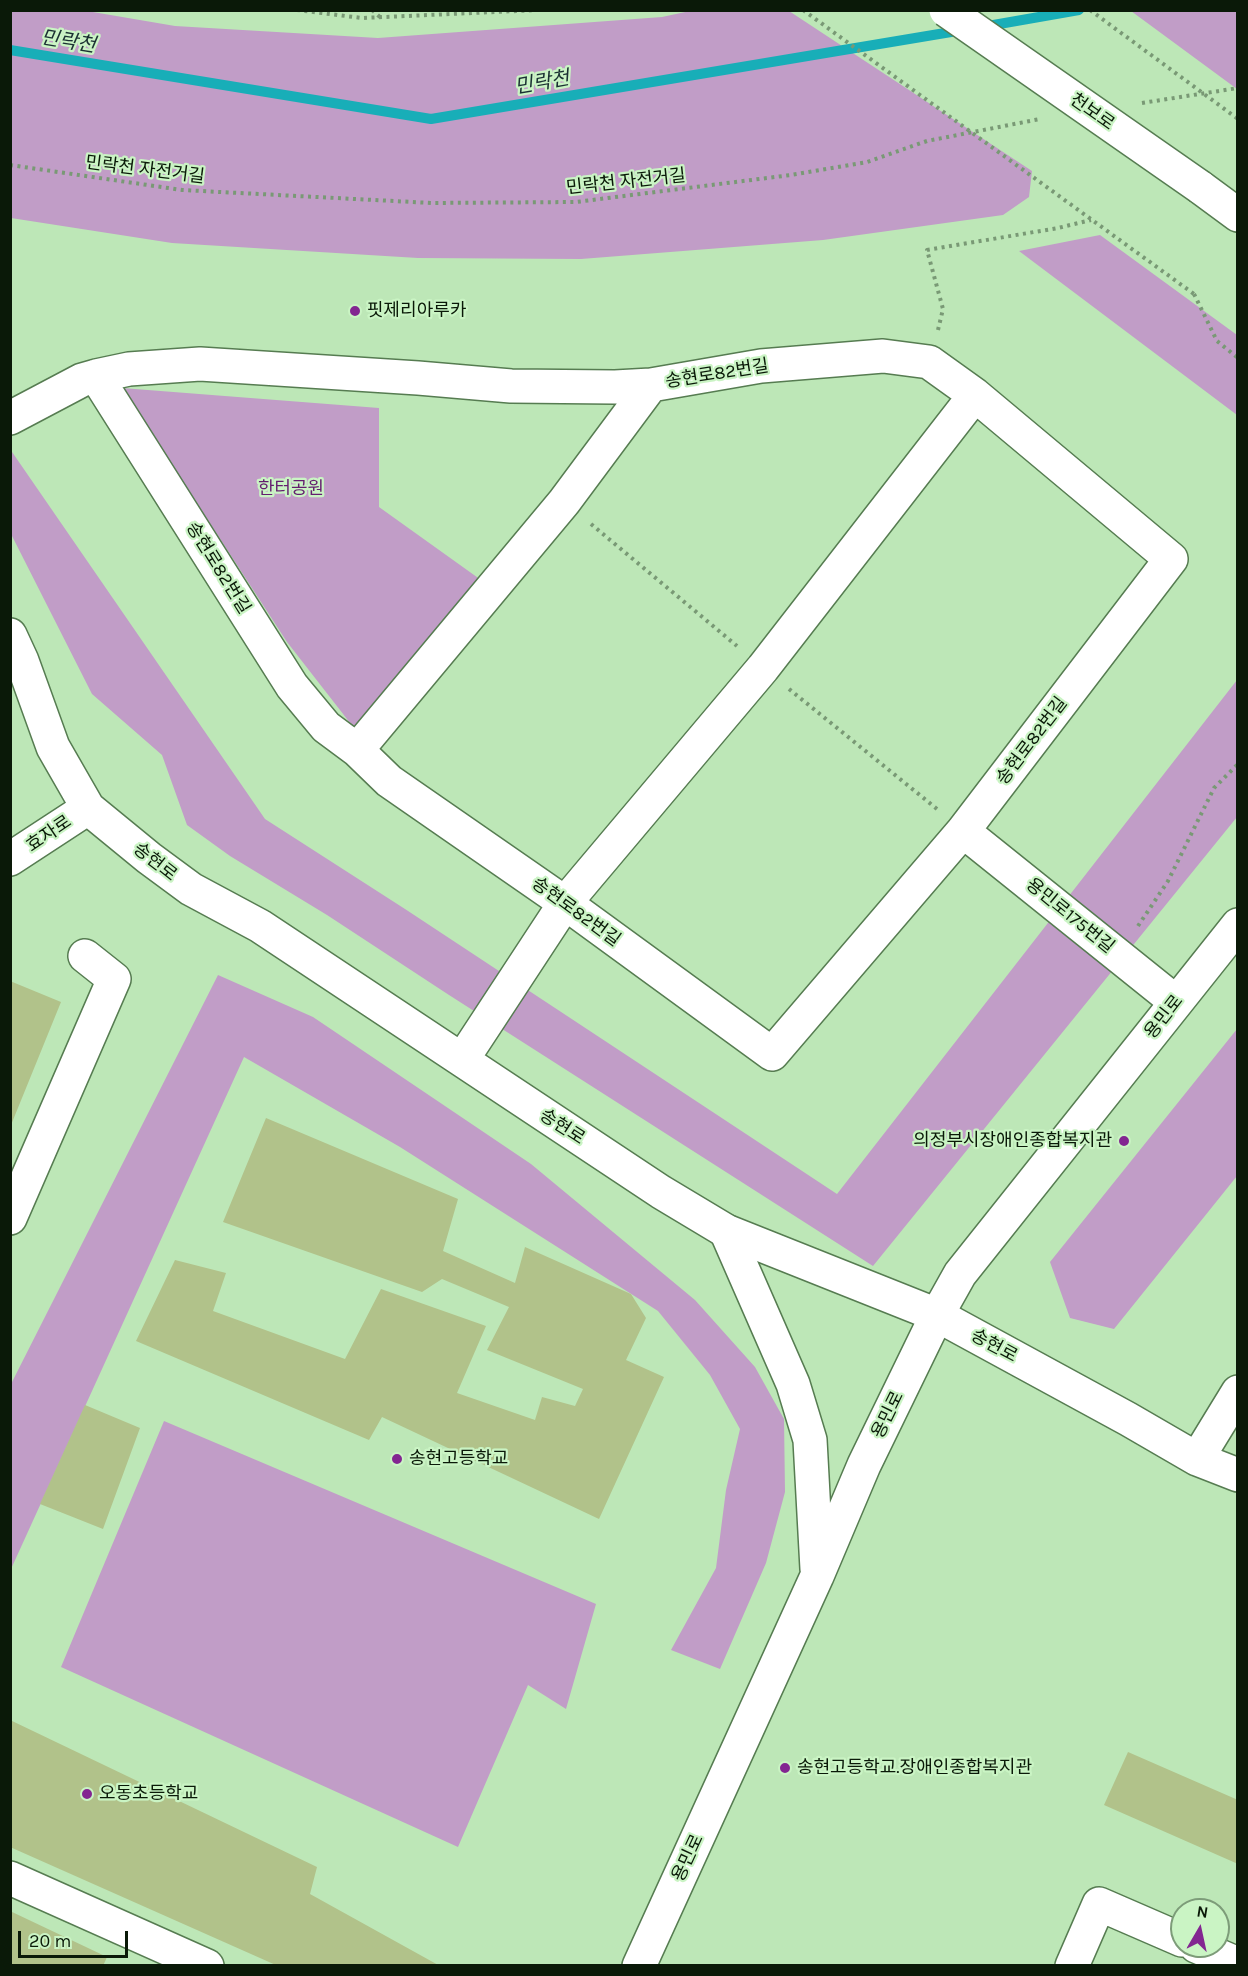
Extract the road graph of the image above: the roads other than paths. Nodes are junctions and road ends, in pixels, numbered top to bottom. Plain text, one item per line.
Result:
1 (946, 10) edge
2 (1238, 215) edge
3 (96, 376) junction
4 (651, 385) junction
5 (975, 395) junction
6 (10, 418) edge
7 (10, 635) edge
8 (357, 750) junction
9 (88, 808) junction
10 (963, 831) junction
11 (10, 860) edge
12 (565, 903) junction
13 (1238, 925) edge
14 (85, 957) dead end
15 (1176, 1002) junction
16 (462, 1060) junction
17 (13, 1204) edge
18 (726, 1231) junction
19 (937, 1316) junction
20 (1238, 1392) edge
21 (1197, 1460) junction
22 (1238, 1476) edge
23 (817, 1576) junction
24 (10, 1878) edge
25 (1170, 1935) edge
26 (1224, 1958) edge
27 (1238, 1964) edge
28 (207, 1965) edge
29 (639, 1965) edge
30 (1072, 1965) edge

1 - 2 street, 천보로, bridge
3 - 4 street, 송현로82번길
3 - 6 street, 송현로82번길
3 - 8 street, 송현로82번길
4 - 5 street, 송현로82번길
4 - 8 street
5 - 10 street, 송현로82번길
5 - 12 street
7 - 9 street, 송현로
8 - 12 street, 송현로82번길
9 - 11 street, 효자로
9 - 16 street, 송현로
10 - 12 street, 송현로82번길
10 - 15 street, 용민로175번길
12 - 16 street
13 - 15 street, 용민로
14 - 17 street
15 - 19 street, 용민로
16 - 18 street, 송현로
18 - 19 street, 송현로
18 - 23 street
19 - 21 street, 송현로
19 - 23 street, 용민로
20 - 21 street
21 - 22 street, 송현로
23 - 29 street, 용민로
24 - 28 street
25 - 30 street
26 - 27 street

